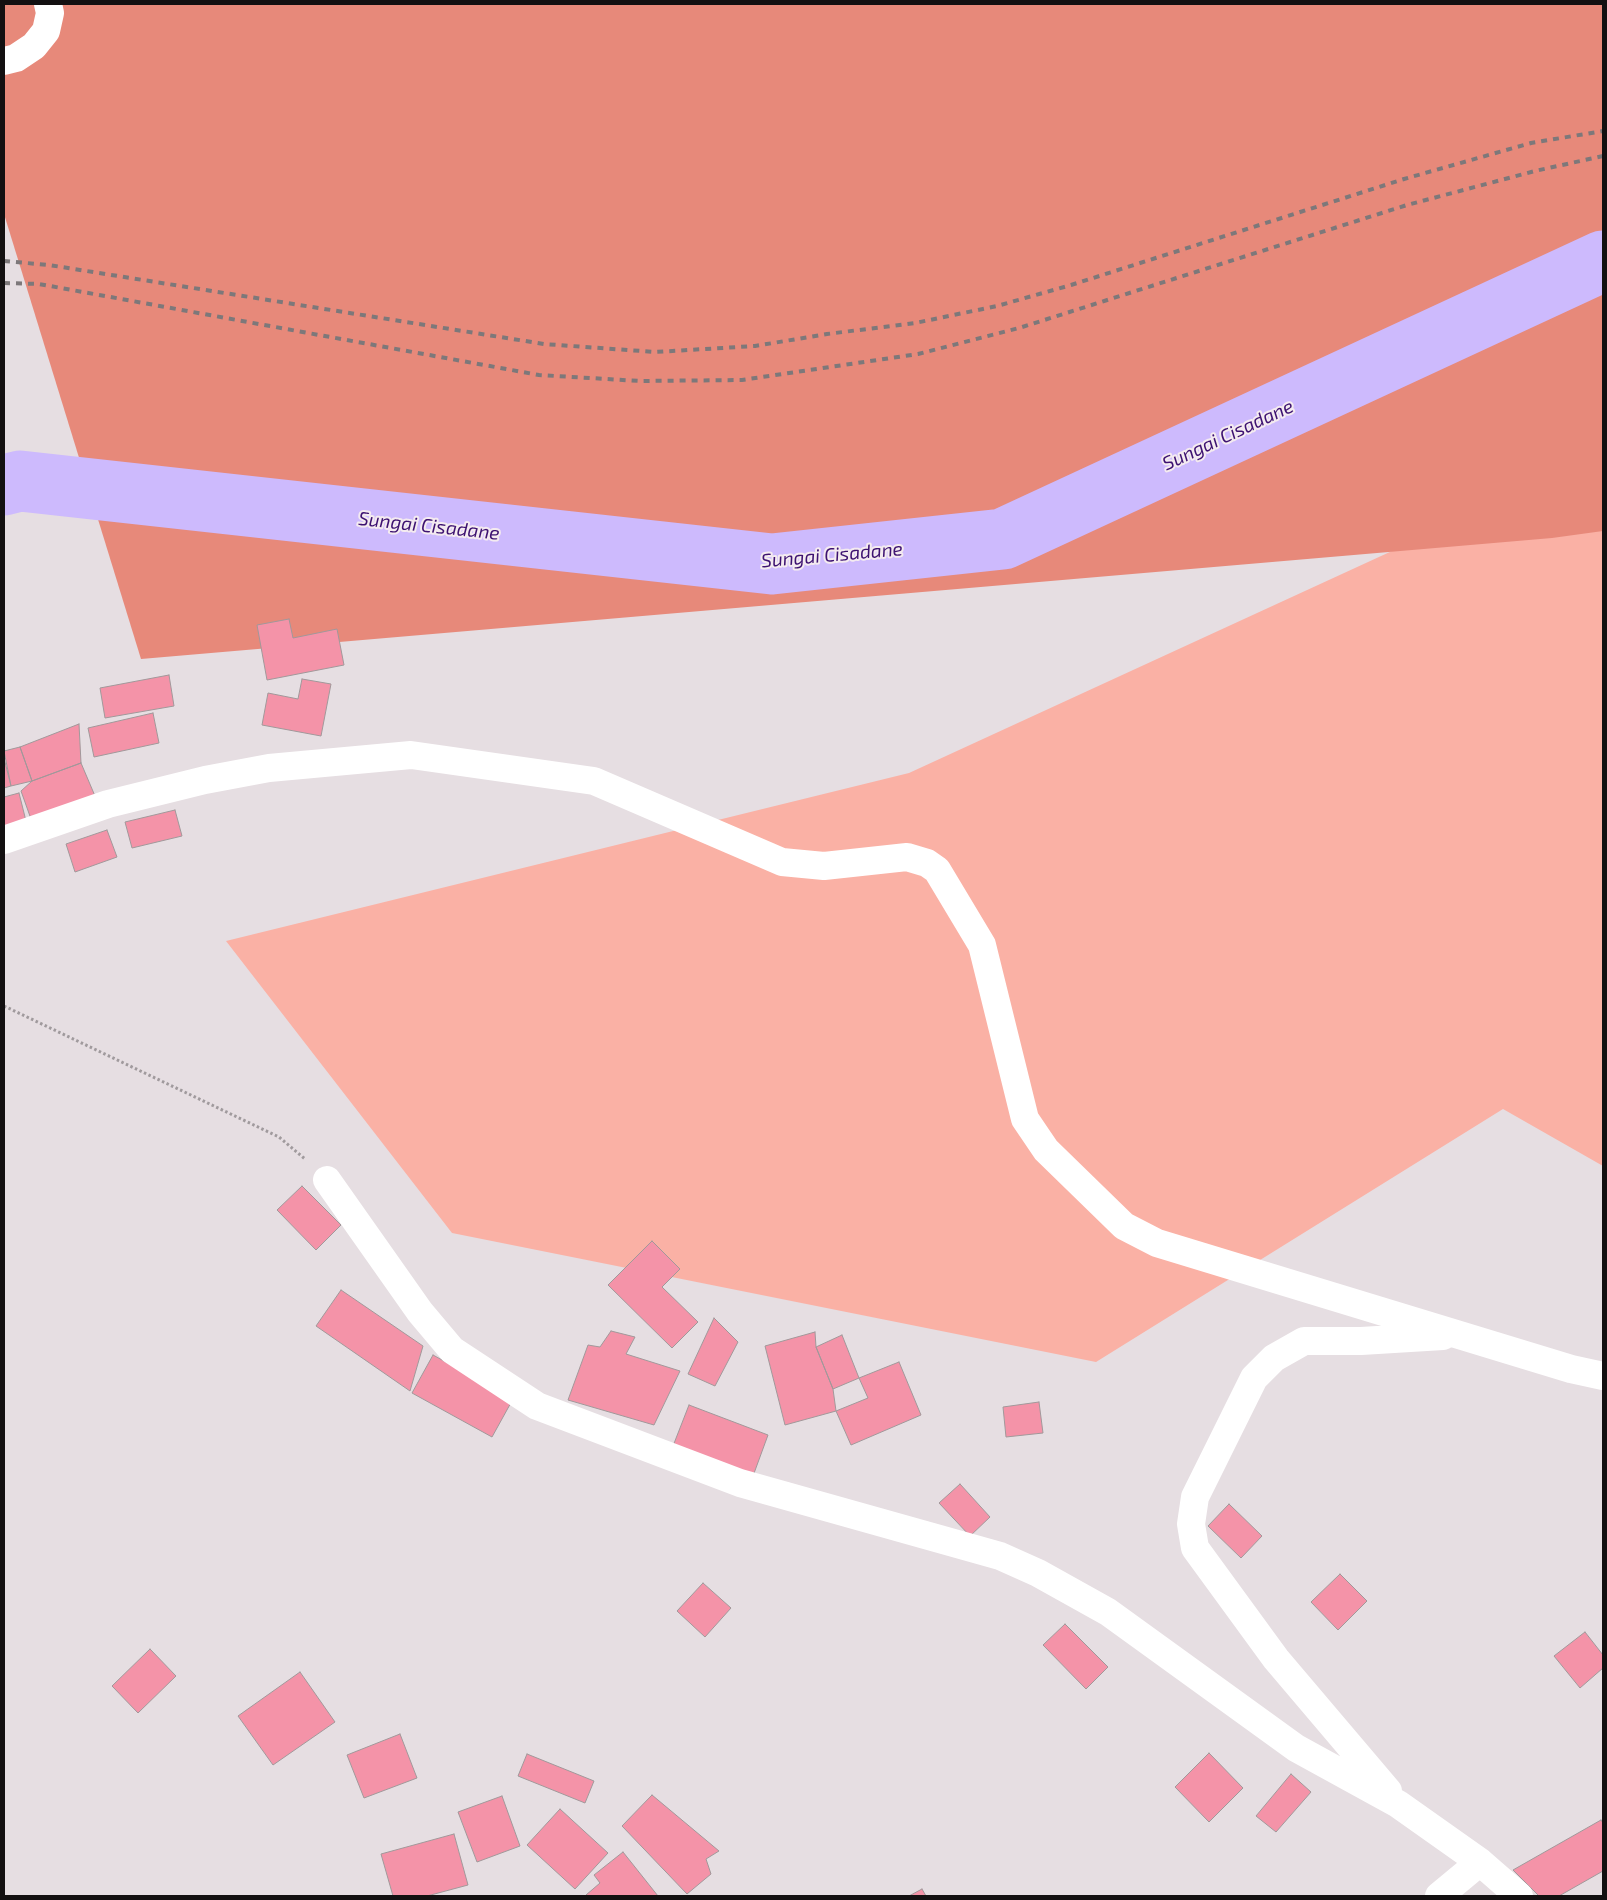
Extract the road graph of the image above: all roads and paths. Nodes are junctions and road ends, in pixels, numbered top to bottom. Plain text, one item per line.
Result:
1 (48, 4) edge
2 (4, 61) edge
3 (4, 840) edge
4 (4, 1006) edge
5 (327, 1180) joint
6 (1456, 1334) junction
7 (1603, 1376) edge
8 (1398, 1804) junction
9 (1480, 1862) junction
10 (1438, 1896) edge
11 (1519, 1896) edge

1 - 2 street
3 - 6 street
4 - 5 path
5 - 8 street
6 - 7 street
6 - 8 street
8 - 9 street
9 - 10 street
9 - 11 street

